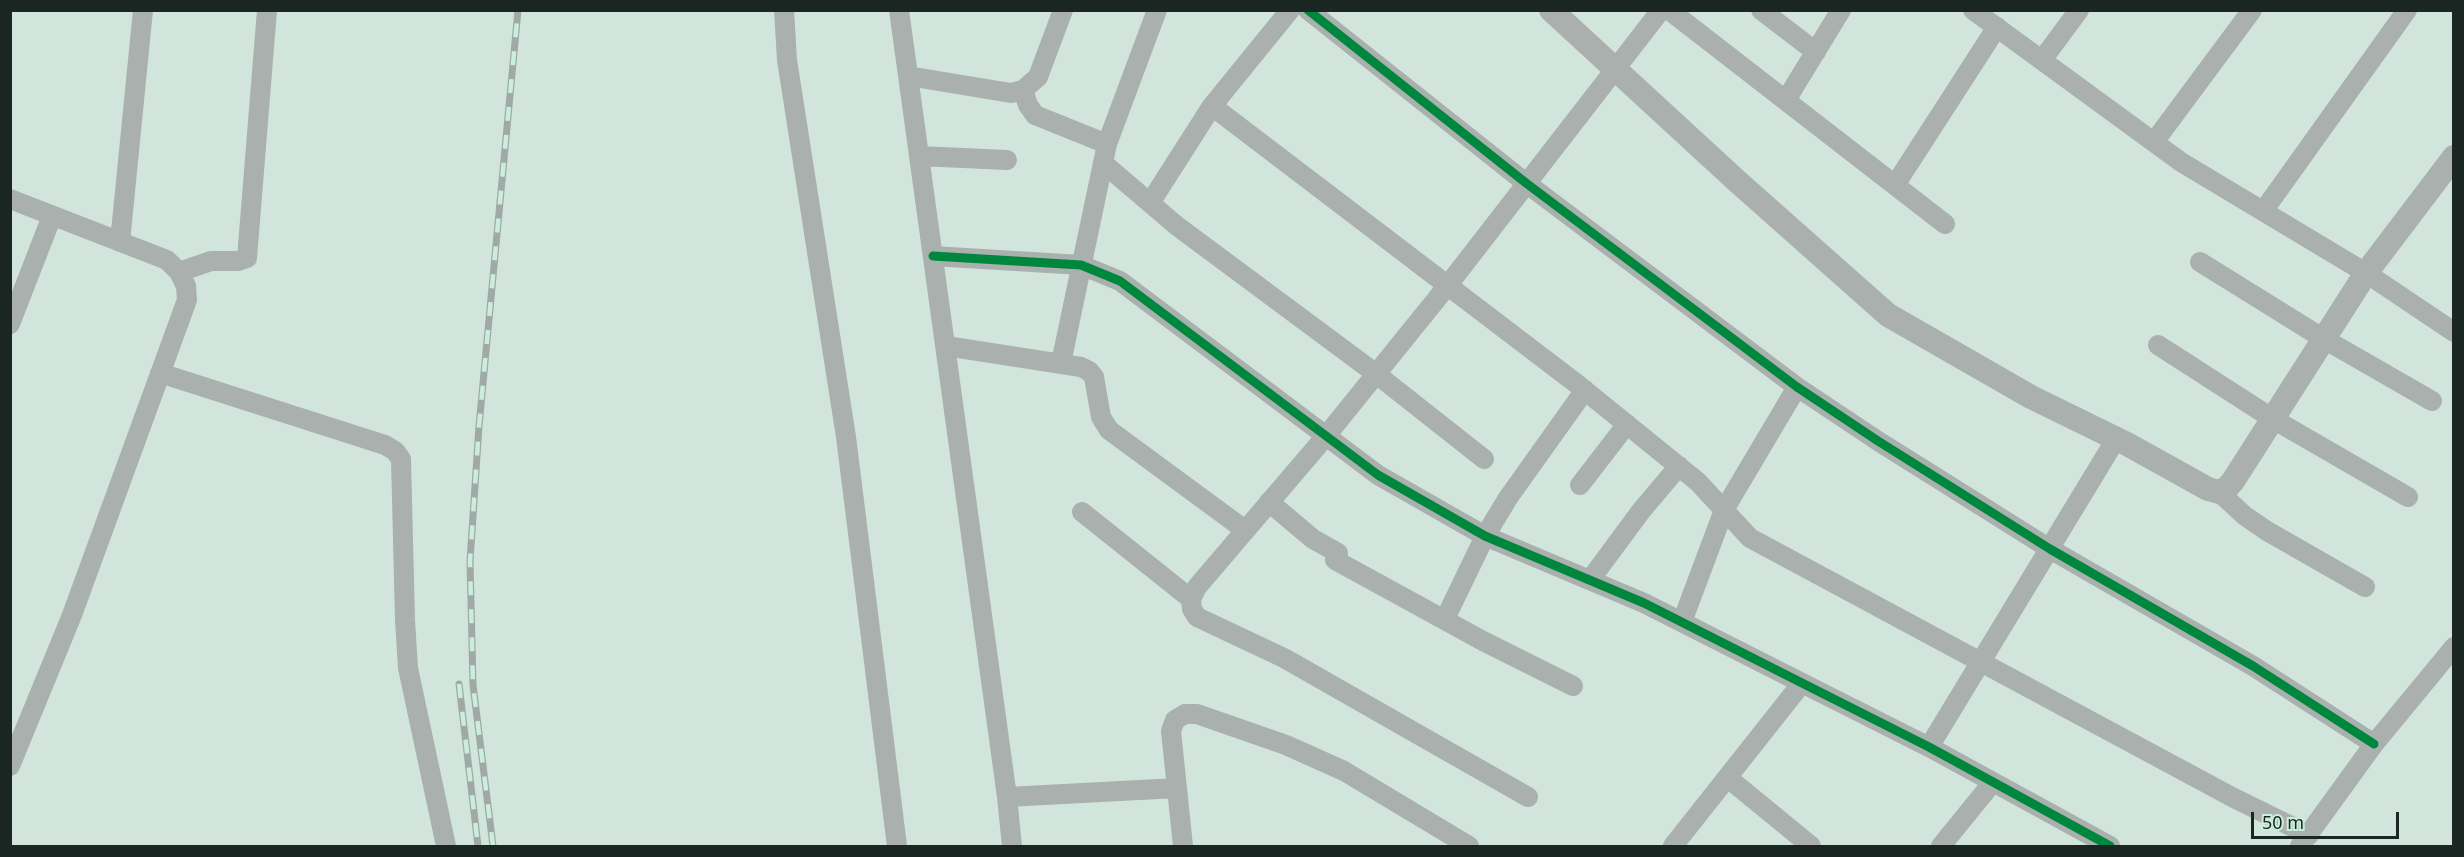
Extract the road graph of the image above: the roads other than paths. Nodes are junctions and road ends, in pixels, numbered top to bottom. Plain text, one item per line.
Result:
1 (143, 10) edge
2 (267, 10) edge
3 (784, 10) edge
4 (899, 10) edge
5 (1063, 10) edge
6 (1157, 10) edge
7 (1290, 10) edge
8 (1308, 10) edge
9 (1551, 10) edge
10 (1661, 10) edge
11 (1669, 10) edge
12 (1761, 10) edge
13 (1841, 10) edge
14 (1973, 10) edge
15 (2079, 10) edge
16 (2252, 10) edge
17 (2407, 10) edge
18 (1997, 27) junction
19 (1816, 52) junction
20 (2042, 60) junction
21 (1616, 70) junction
22 (908, 76) junction
23 (1023, 90) junction
24 (1786, 100) junction
25 (1212, 106) junction
26 (2154, 142) junction
27 (1105, 154) junction
28 (919, 156) junction
29 (2454, 157) edge
30 (1007, 160) dead end
31 (1526, 183) junction
32 (1895, 185) junction
33 (10, 199) edge
34 (1150, 203) junction
35 (2264, 210) junction
36 (52, 216) junction
37 (1945, 225) dead end
38 (120, 242) junction
39 (933, 256) junction
40 (2200, 262) dead end
41 (1082, 265) junction
42 (179, 272) junction
43 (2366, 273) junction
44 (1448, 285) junction
45 (10, 324) edge
46 (2454, 332) edge
47 (2324, 339) junction
48 (2158, 345) dead end
49 (946, 346) junction
50 (1062, 363) junction
51 (160, 373) junction
52 (1375, 373) junction
53 (1797, 387) junction
54 (1585, 390) junction
55 (2432, 401) dead end
56 (2273, 419) junction
57 (1627, 424) junction
58 (1326, 436) junction
59 (2116, 439) junction
60 (1484, 459) dead end
61 (1679, 466) junction
62 (1580, 485) dead end
63 (2218, 492) junction
64 (2408, 497) dead end
65 (1269, 502) junction
66 (1724, 510) junction
67 (1083, 512) dead end
68 (1245, 530) junction
69 (1485, 536) junction
70 (2050, 549) junction
71 (1590, 580) junction
72 (2365, 587) dead end
73 (1191, 598) junction
74 (1445, 619) junction
75 (1682, 622) junction
76 (2454, 647) edge
77 (1980, 663) junction
78 (1802, 683) junction
79 (1573, 686) dead end
80 (2373, 744) junction
81 (1929, 747) junction
82 (10, 766) edge
83 (1728, 778) junction
84 (1993, 782) junction
85 (1177, 788) junction
86 (1007, 797) junction
87 (1528, 797) dead end
88 (2304, 841) edge
89 (446, 846) edge
90 (897, 846) edge
91 (1012, 846) edge
92 (1183, 846) edge
93 (1469, 846) edge
94 (1673, 846) edge
95 (1811, 846) edge
96 (1941, 846) edge
97 (2110, 846) edge

1 - 38 street
2 - 42 street
3 - 90 street
4 - 22 street
5 - 23 street
6 - 27 street
7 - 25 street
8 - 31 street
9 - 21 street
10 - 21 street
11 - 24 street
12 - 19 street
13 - 19 street
14 - 18 street
15 - 20 street
16 - 26 street
17 - 35 street
18 - 20 street
18 - 32 street
19 - 24 street
20 - 26 street
21 - 31 street
21 - 59 street
22 - 23 street
22 - 28 street
23 - 27 street
24 - 32 street
25 - 34 street
25 - 44 street
26 - 35 street
27 - 34 street
27 - 41 street
28 - 30 street
28 - 39 street
29 - 43 street
31 - 44 street
31 - 53 street
32 - 37 street
33 - 36 street
34 - 52 street
35 - 43 street
36 - 38 street
36 - 45 street
38 - 42 street
39 - 41 street
39 - 49 street
40 - 47 street
41 - 50 street
41 - 58 street
42 - 51 street
43 - 46 street
43 - 47 street
44 - 52 street
44 - 54 street
47 - 55 street
47 - 56 street
48 - 56 street
49 - 50 street
49 - 86 street
50 - 68 street
51 - 82 street
51 - 89 street
52 - 58 street
52 - 60 street
53 - 66 street
53 - 70 street
54 - 57 street
54 - 69 street
56 - 63 street
56 - 64 street
57 - 61 street
57 - 62 street
58 - 65 street
58 - 69 street
59 - 63 street
59 - 70 street
61 - 66 street
61 - 71 street
63 - 72 street
65 - 68 street
65 - 74 street
66 - 75 street
66 - 77 street
67 - 73 street
68 - 73 street
69 - 71 street
69 - 74 street
70 - 77 street
70 - 80 street
71 - 75 street
73 - 87 street
74 - 79 street
75 - 78 street
76 - 80 street
77 - 81 street
77 - 88 street
78 - 81 street
78 - 83 street
80 - 88 street
81 - 84 street
83 - 94 street
83 - 95 street
84 - 96 street
84 - 97 street
85 - 86 street
85 - 92 street
85 - 93 street
86 - 91 street

